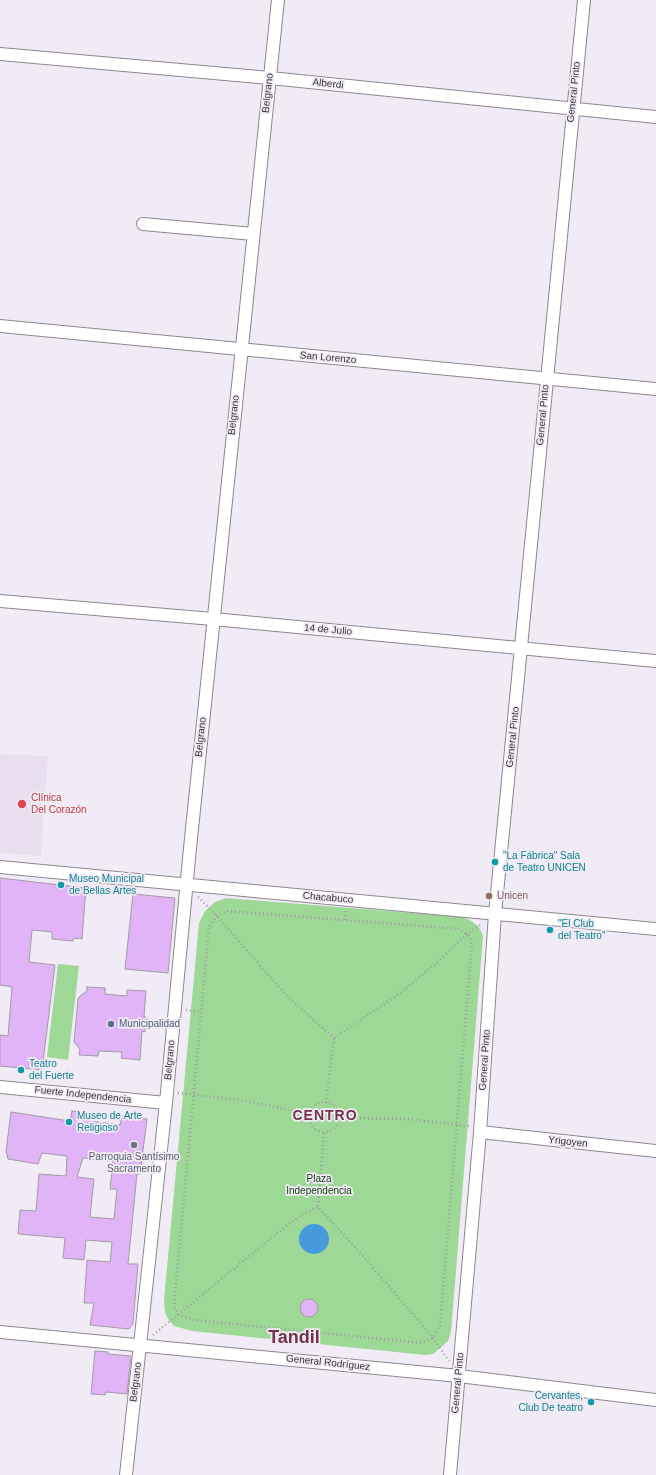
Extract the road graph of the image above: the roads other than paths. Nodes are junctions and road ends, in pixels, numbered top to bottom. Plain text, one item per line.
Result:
1 (278, 0) edge
2 (584, 0) edge
3 (0, 54) edge
4 (270, 78) junction
5 (572, 108) junction
6 (656, 117) edge
7 (143, 224) dead end
8 (253, 234) junction
9 (0, 326) edge
10 (240, 349) junction
11 (546, 378) junction
12 (656, 389) edge
13 (0, 601) edge
14 (213, 619) junction
15 (522, 648) junction
16 (656, 661) edge
17 (0, 867) edge
18 (186, 885) junction
19 (495, 914) junction
20 (656, 930) edge
21 (0, 1087) edge
22 (167, 1098) junction
23 (480, 1130) junction
24 (656, 1151) edge
25 (0, 1332) edge
26 (141, 1345) junction
27 (459, 1376) junction
28 (656, 1400) edge
29 (126, 1475) edge
30 (450, 1475) edge

1 - 4 street, Belgrano
2 - 5 street, General Pinto
3 - 4 street, Alberdi
4 - 5 street, Alberdi
4 - 8 street, Belgrano
5 - 6 street, Alberdi
5 - 11 street, General Pinto
7 - 8 street
8 - 10 street, Belgrano
9 - 10 street, San Lorenzo
10 - 11 street, San Lorenzo
10 - 14 street, Belgrano
11 - 12 street, San Lorenzo
11 - 15 street, General Pinto
13 - 14 street, 14 de Julio
14 - 15 street, 14 de Julio
14 - 18 street, Belgrano
15 - 16 street, 14 de Julio
15 - 19 street, General Pinto
17 - 18 street, Chacabuco
18 - 19 street, Chacabuco
18 - 22 street, Belgrano
19 - 20 street, Chacabuco
19 - 23 street, General Pinto
21 - 22 street, Fuerte Independencia
22 - 26 street, Belgrano
23 - 24 street, Yrigoyen
23 - 27 street, General Pinto
25 - 26 street, General Rodríguez
26 - 27 street, General Rodríguez
26 - 29 street, Belgrano
27 - 28 street, General Rodríguez
27 - 30 street, General Pinto

